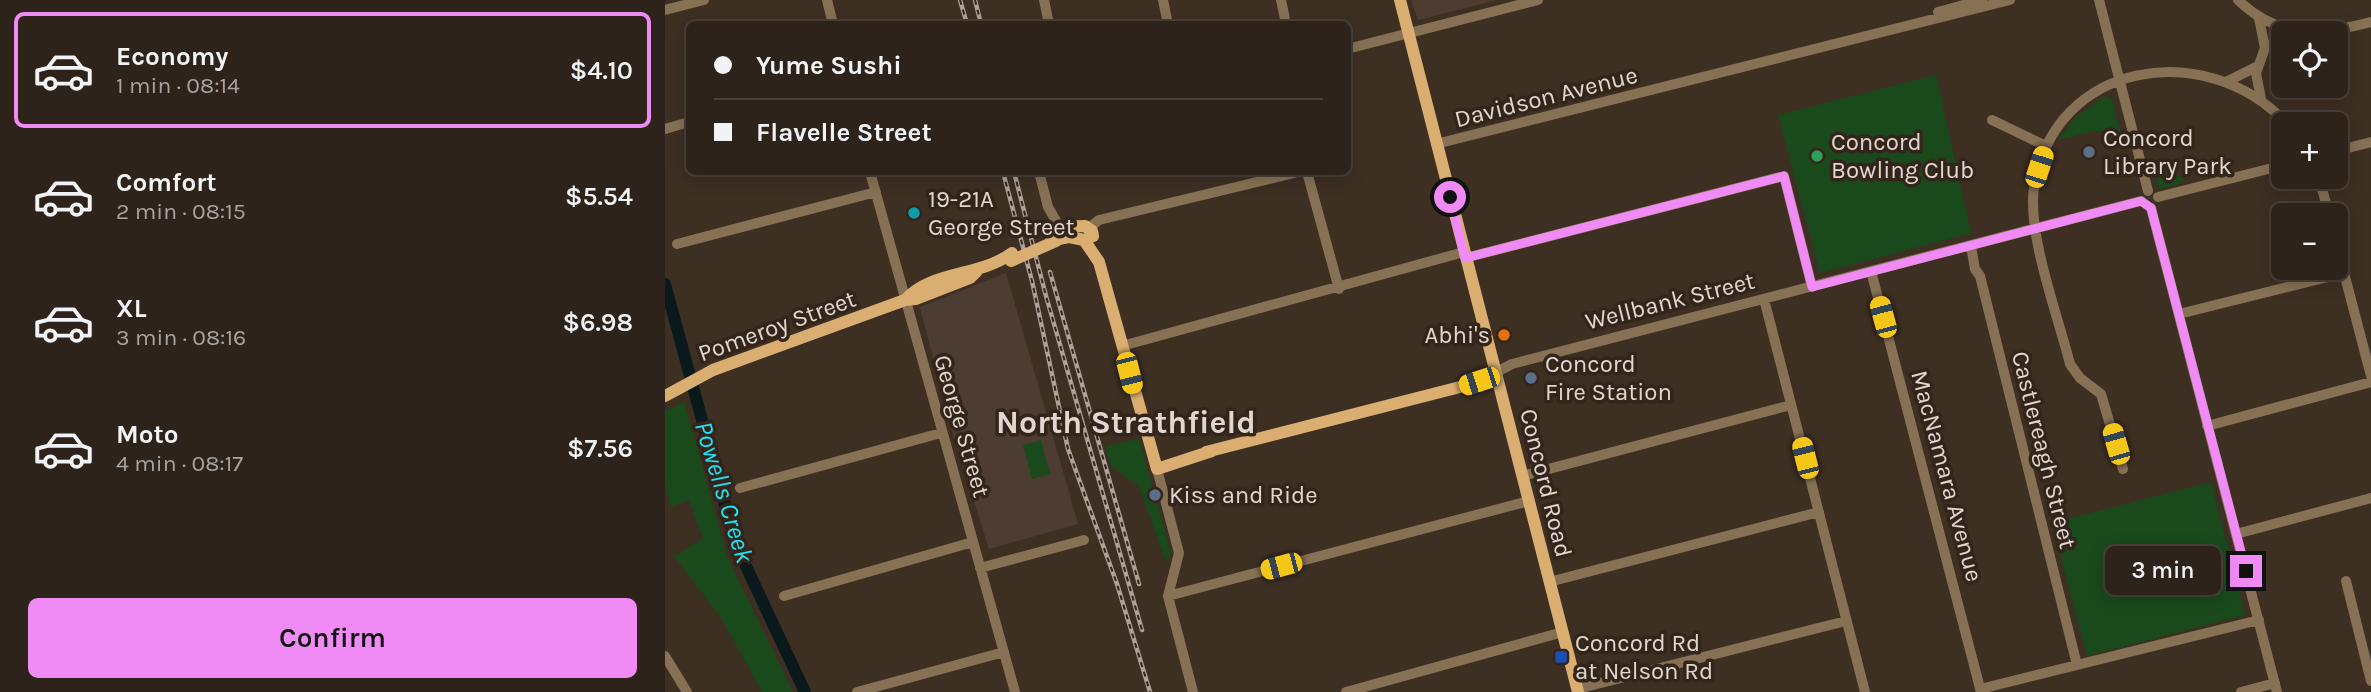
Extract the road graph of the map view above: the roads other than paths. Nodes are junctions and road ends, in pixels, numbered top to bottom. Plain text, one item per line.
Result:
1 (704, 0) edge
2 (827, 0) edge
3 (1044, 0) edge
4 (1163, 0) edge
5 (1281, 0) edge
6 (1400, 0) edge
7 (1538, 0) edge
8 (1982, 0) edge
9 (2010, 0) edge
10 (2099, 0) edge
11 (2238, 0) edge
12 (665, 10) edge
13 (2259, 18) junction
14 (833, 21) edge
15 (1048, 21) edge
16 (1167, 21) edge
17 (1285, 21) edge
18 (2371, 22) edge
19 (2271, 23) edge
20 (2348, 27) edge
21 (1408, 34) junction
22 (2271, 44) edge
23 (1351, 48) edge
24 (2265, 48) junction
25 (2256, 67) junction
26 (2119, 80) junction
27 (2226, 82) junction
28 (2261, 99) junction
29 (2275, 112) edge
30 (1992, 120) dead end
31 (686, 123) edge
32 (665, 129) edge
33 (2371, 142) edge
34 (1436, 144) junction
35 (2046, 146) junction
36 (2348, 148) edge
37 (2271, 168) edge
38 (871, 175) edge
39 (1040, 175) edge
40 (1285, 175) edge
41 (1308, 175) edge
42 (876, 192) junction
43 (2153, 194) junction
44 (2141, 201) junction
45 (2151, 208) junction
46 (2036, 229) junction
47 (1053, 234) junction
48 (1089, 234) junction
49 (677, 244) dead end
50 (1971, 246) junction
51 (1465, 255) junction
52 (1871, 271) junction
53 (2316, 280) edge
54 (2346, 280) edge
55 (1812, 287) junction
56 (1339, 289) junction
57 (1764, 299) junction
58 (905, 300) junction
59 (2179, 314) junction
60 (1122, 346) junction
61 (1495, 373) junction
62 (2371, 376) edge
63 (2371, 382) edge
64 (665, 396) edge
65 (1791, 405) junction
66 (2207, 426) junction
67 (941, 433) junction
68 (1212, 451) junction
69 (1152, 452) junction
70 (1169, 458) junction
71 (1157, 467) junction
72 (2123, 469) dead end
73 (1522, 476) junction
74 (740, 488) dead end
75 (2371, 498) edge
76 (1529, 501) junction
77 (1819, 512) junction
78 (2237, 534) junction
79 (1084, 540) dead end
80 (973, 542) junction
81 (981, 568) junction
82 (2346, 581) dead end
83 (1549, 582) junction
84 (784, 596) dead end
85 (1168, 596) junction
86 (2259, 620) junction
87 (1846, 621) junction
88 (1563, 632) junction
89 (1004, 652) junction
90 (665, 656) edge
91 (2077, 665) junction
92 (2371, 681) edge
93 (2276, 687) edge
94 (1577, 690) edge
95 (1981, 691) edge
96 (687, 692) edge
97 (857, 692) edge
98 (1015, 692) edge
99 (1193, 692) edge
100 (1346, 692) edge
101 (1865, 692) edge
102 (2241, 692) edge

1 - 12 street
2 - 14 street
3 - 15 street
4 - 16 street
5 - 17 street
6 - 21 main road, Concord Road
7 - 21 street
8 - 34 street, Davidson Avenue
9 - 34 street, Davidson Avenue
10 - 26 street
11 - 13 street
13 - 19 street
13 - 24 street
18 - 20 street
21 - 23 street
21 - 34 main road, Concord Road
22 - 24 street
24 - 25 street
25 - 27 street
25 - 28 street
26 - 27 street
26 - 35 street
26 - 43 street
27 - 28 street
28 - 29 street
30 - 35 street
31 - 32 street
33 - 36 street
34 - 51 main road, Concord Road
35 - 46 street
37 - 43 street
38 - 42 street, George Street
39 - 47 street
40 - 48 street
41 - 56 street
42 - 49 street
42 - 58 street, George Street
43 - 44 street
43 - 45 street
44 - 45 street
44 - 46 street, Wellbank Street
45 - 59 street
46 - 50 street, Wellbank Street
46 - 72 street
47 - 48 main road
47 - 58 main road, Pomeroy Street
48 - 60 main road
50 - 52 street, Wellbank Street
50 - 91 street, Castlereagh Street
51 - 55 street
51 - 56 street
51 - 61 main road, Concord Road
52 - 55 street, Wellbank Street
52 - 95 street, MacNamara Avenue
53 - 59 street
54 - 62 street
55 - 57 street, Wellbank Street
56 - 60 street
57 - 61 street, Wellbank Street
57 - 65 street
58 - 64 main road, Pomeroy Street
58 - 67 street, George Street
59 - 66 street
60 - 69 main road
61 - 68 main road, Wellbank Street
61 - 73 main road, Concord Road
63 - 66 street
65 - 73 street
65 - 77 street
66 - 78 street
67 - 74 street
67 - 80 street, George Street
68 - 70 main road, Wellbank Street
68 - 71 main road, Wellbank Street
69 - 70 main road
69 - 71 main road
70 - 71 main road, Wellbank Street
71 - 85 street
73 - 76 main road, Concord Road
75 - 78 street
76 - 83 main road, Concord Road
76 - 85 street
77 - 83 street
77 - 87 street
78 - 86 street
79 - 81 street
80 - 81 street, George Street
80 - 84 street
81 - 89 street, George Street
82 - 92 street
83 - 88 main road, Concord Road
85 - 99 street
86 - 91 street
86 - 93 street
87 - 94 street
87 - 101 street
88 - 94 main road, Concord Road
88 - 100 street
89 - 97 street
89 - 98 street, George Street
90 - 96 street
91 - 95 street
93 - 102 street

